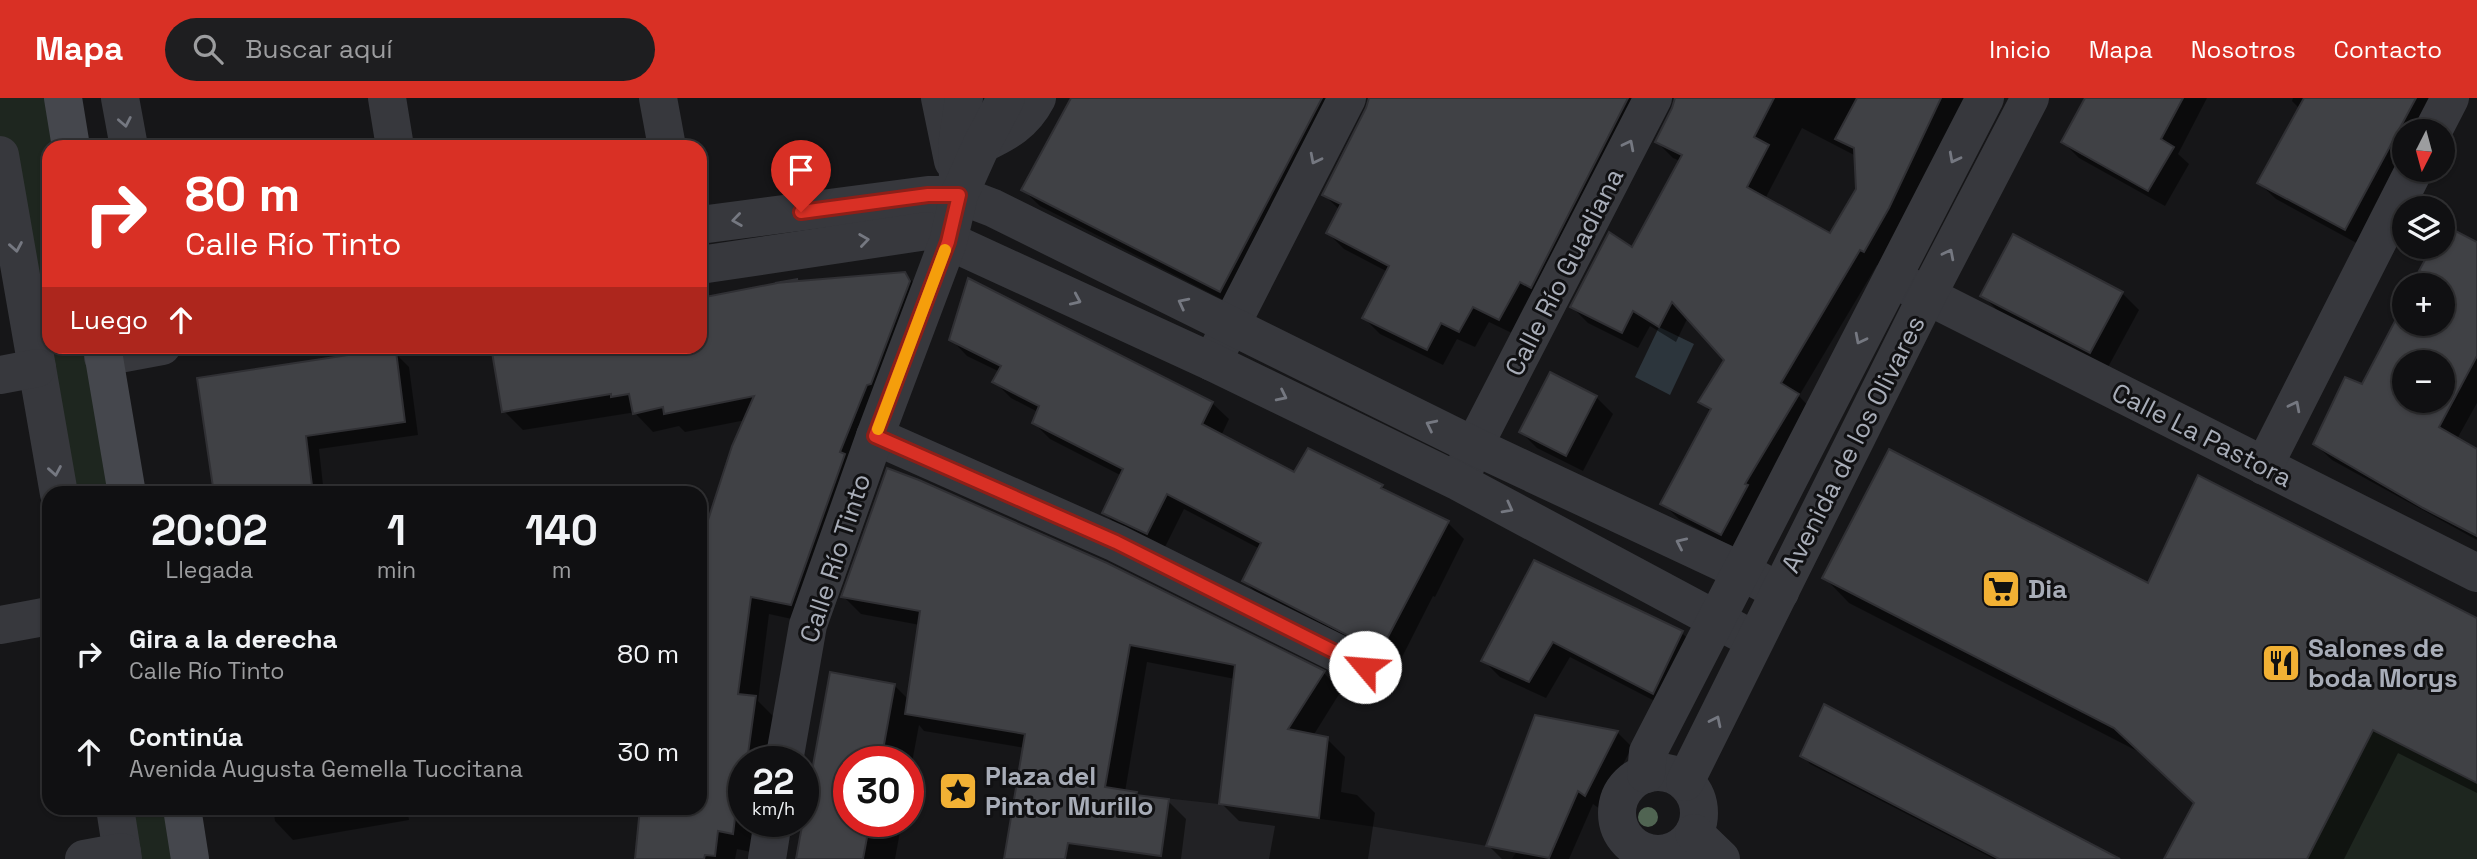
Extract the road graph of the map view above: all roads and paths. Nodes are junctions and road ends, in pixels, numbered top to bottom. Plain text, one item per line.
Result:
1 (63, 98) edge
2 (120, 98) edge
3 (387, 98) edge
4 (658, 98) edge
5 (940, 98) edge
6 (964, 98) edge
7 (1006, 98) edge
8 (1037, 98) edge
9 (1347, 98) edge
10 (1653, 98) edge
11 (1985, 98) edge
12 (2030, 98) edge
13 (2450, 98) edge
14 (2439, 119) edge
15 (70, 140) edge
16 (128, 140) edge
17 (394, 140) edge
18 (666, 140) edge
19 (982, 144) junction
20 (0, 155) edge
21 (2408, 182) edge
22 (959, 195) junction
23 (707, 224) edge
24 (948, 242) junction
25 (707, 264) edge
26 (1891, 278) junction
27 (1927, 296) junction
28 (1229, 326) junction
29 (103, 354) edge
30 (1212, 362) junction
31 (37, 368) junction
32 (0, 375) edge
33 (875, 436) junction
34 (1474, 446) junction
35 (2264, 467) junction
36 (1459, 482) junction
37 (58, 486) edge
38 (126, 486) edge
39 (1743, 572) junction
40 (2477, 573) edge
41 (1780, 592) junction
42 (42, 617) edge
43 (1718, 620) junction
44 (0, 625) edge
45 (1754, 640) junction
46 (1365, 667) dead end
47 (787, 746) edge
48 (1646, 774) junction
49 (1685, 782) junction
50 (116, 815) edge
51 (182, 815) edge
52 (1694, 833) junction
53 (770, 837) edge
54 (1616, 844) edge
55 (123, 856) edge
56 (1661, 857) edge
57 (84, 859) edge
58 (190, 859) edge
59 (766, 859) edge
60 (1721, 859) edge

1 - 15 main road
2 -> 16 street
3 - 17 street
4 - 18 street
5 - 22 street
6 - 22 street
7 - 19 street
8 - 19 street
9 -> 28 street
34 -> 10 street, Calle Río Guadiana
11 -> 26 street, Avenida de los Olivares
27 -> 12 street, Avenida de los Olivares
13 - 14 street
19 - 22 street
20 -> 31 street
35 -> 21 street
22 -> 23 street
22 - 24 street, Calle Río Tinto
28 -> 22 street
25 -> 24 street
24 -> 30 street
24 - 33 street, Calle Río Tinto
26 - 27 street, Avenida de los Olivares
26 -> 39 street, Avenida de los Olivares
27 - 35 street, Calle La Pastora
27 - 41 street, Avenida de los Olivares
28 - 30 street
34 -> 28 street
29 - 38 main road
30 -> 36 street
31 - 32 street
31 -> 37 street
33 - 46 street
33 - 47 street, Calle Río Tinto
34 - 36 street, Calle Río Guadiana
39 -> 34 street
35 - 40 street, Calle La Pastora
36 -> 43 street
39 - 41 street, Avenida de los Olivares
39 - 43 street, Avenida de los Olivares
41 - 45 street, Avenida de los Olivares
42 - 44 street
43 - 45 street
43 - 48 street, Avenida de los Olivares
49 -> 45 street, Avenida de los Olivares
48 - 49 street
48 - 54 street
49 - 52 street
50 - 55 street
51 - 58 main road
52 - 56 street
52 - 60 street
53 - 59 street
54 - 56 street
55 - 57 street

